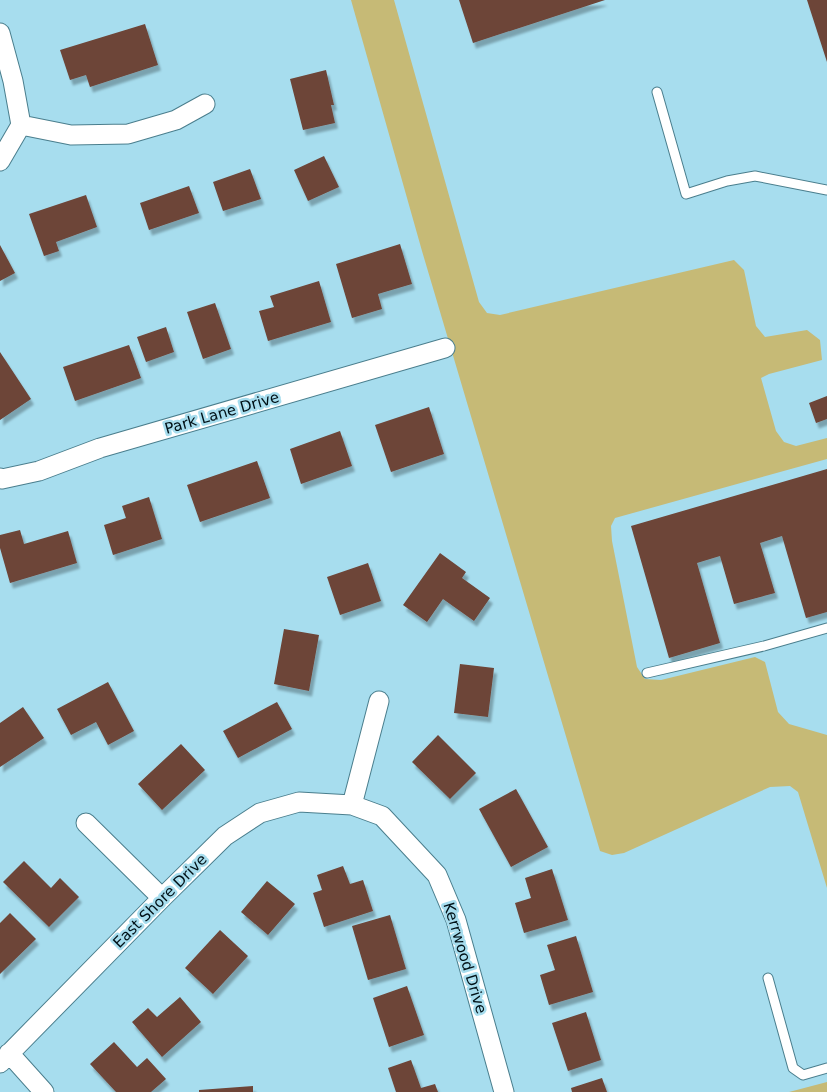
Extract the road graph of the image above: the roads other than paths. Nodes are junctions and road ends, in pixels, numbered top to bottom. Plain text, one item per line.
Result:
1 (0, 33) edge
2 (657, 92) dead end
3 (205, 104) dead end
4 (20, 125) junction
5 (0, 162) edge
6 (827, 190) edge
7 (444, 348) dead end
8 (0, 478) edge
9 (827, 628) edge
10 (647, 674) dead end
11 (379, 701) dead end
12 (352, 805) junction
13 (86, 823) dead end
14 (162, 898) junction
15 (768, 978) dead end
16 (4, 1058) edge
17 (827, 1068) edge
18 (44, 1092) edge
19 (504, 1092) edge

1 - 4 street
2 - 6 lane
3 - 4 street
4 - 5 street
7 - 8 street, Park Lane Drive
9 - 10 lane
11 - 12 street
12 - 14 street, East Shore Drive
12 - 19 street, Kerrwood Drive
13 - 14 street
14 - 16 street, East Shore Drive
15 - 17 lane
16 - 18 street

